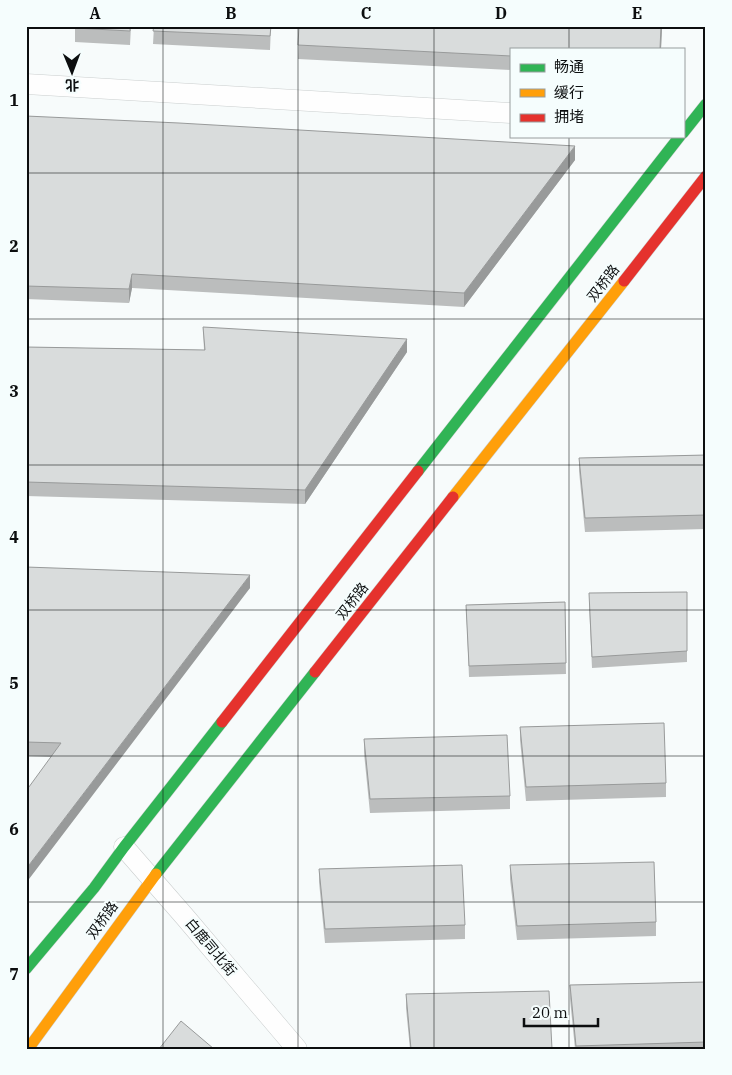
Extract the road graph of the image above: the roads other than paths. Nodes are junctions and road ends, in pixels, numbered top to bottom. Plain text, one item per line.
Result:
1 (26, 84) edge
2 (706, 104) edge
3 (510, 113) edge
4 (684, 129) edge
5 (677, 138) edge
6 (706, 176) edge
7 (124, 847) junction
8 (152, 879) junction
9 (26, 968) edge
10 (28, 1049) edge
11 (297, 1049) edge

1 - 3 street
2 - 4 street, 双桥路
5 - 7 street, 双桥路
6 - 8 street, 双桥路
7 - 8 street, 白鹿司北街
7 - 9 street, 双桥路
8 - 10 street, 双桥路
8 - 11 street, 白鹿司北街

